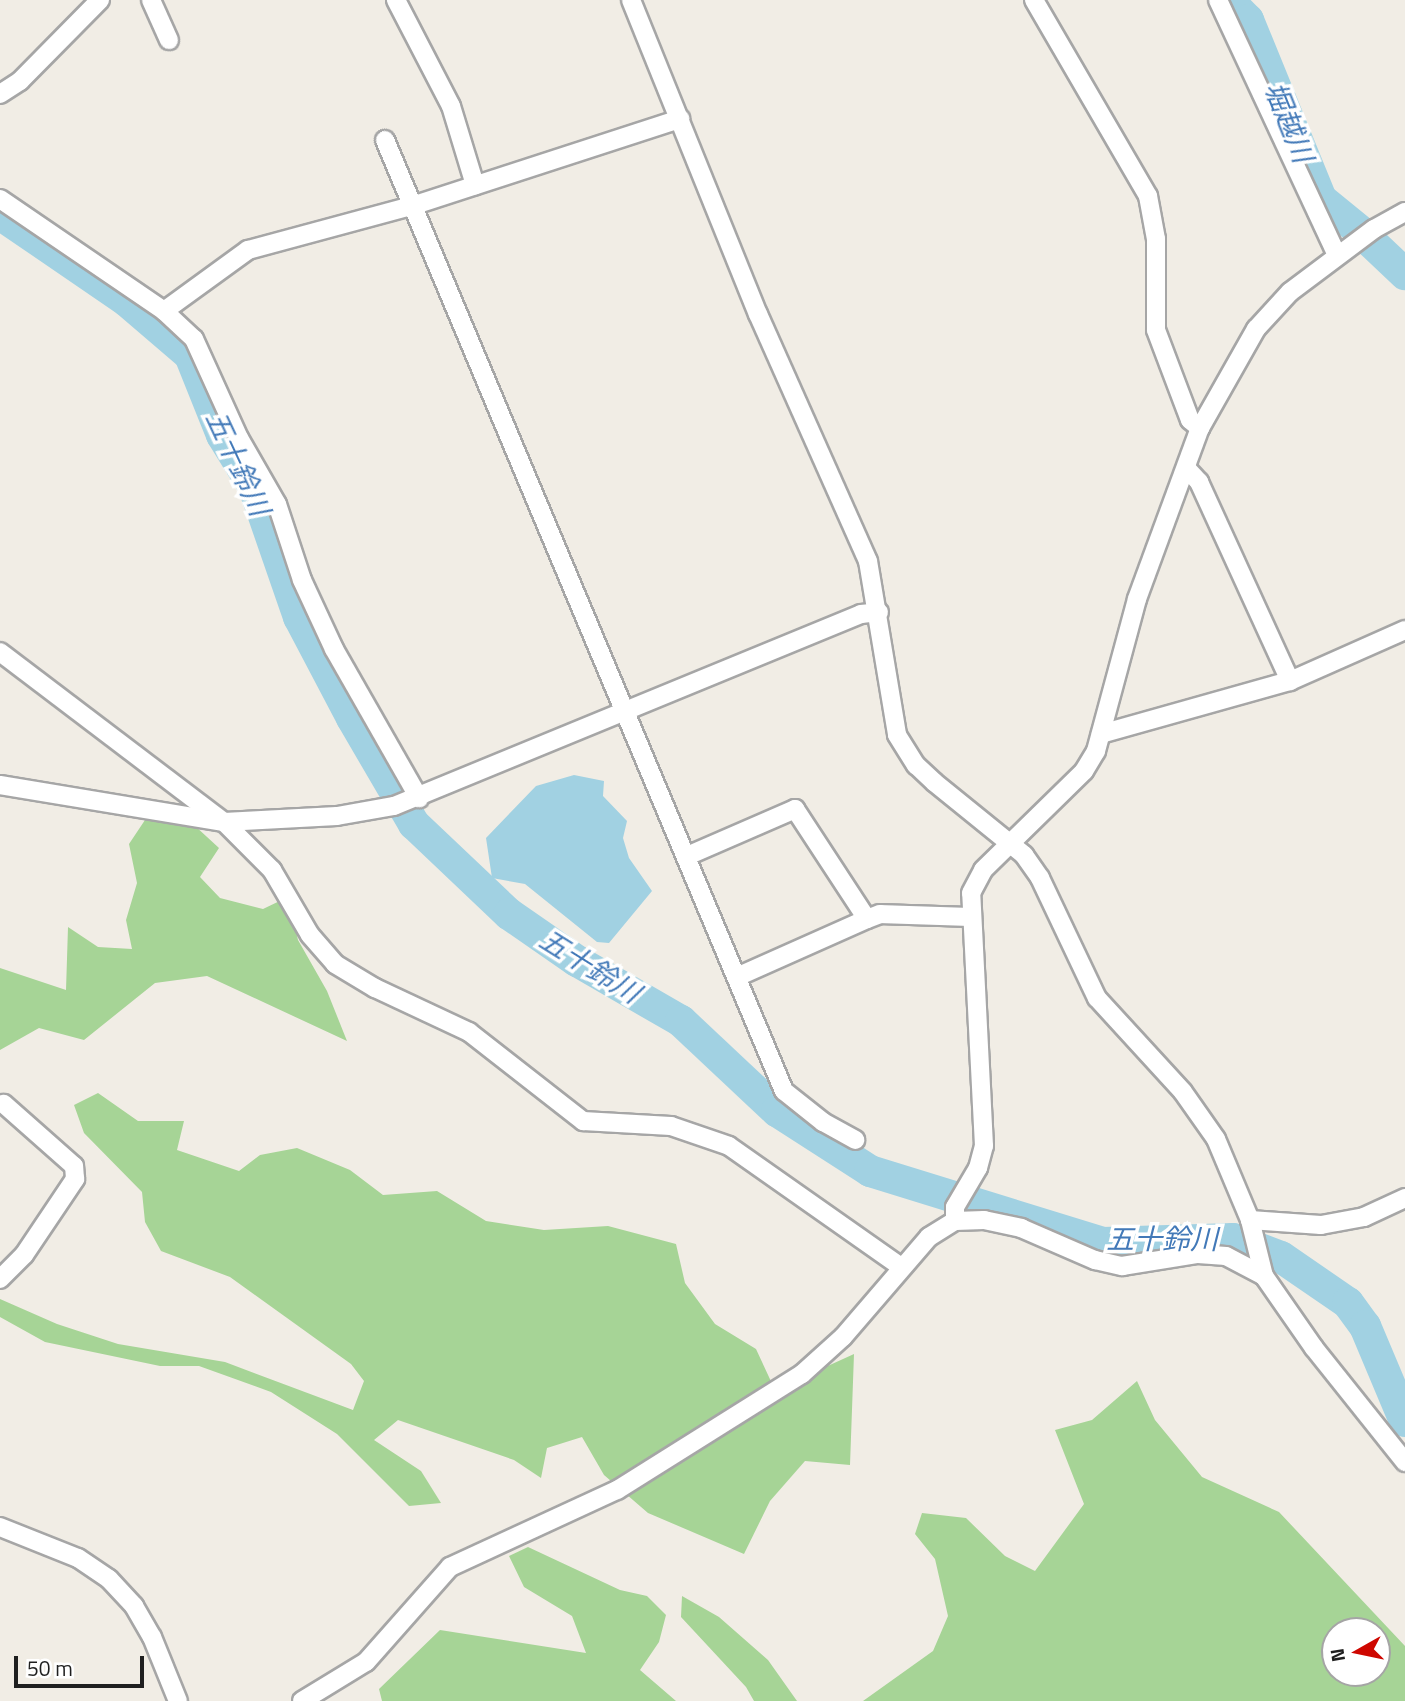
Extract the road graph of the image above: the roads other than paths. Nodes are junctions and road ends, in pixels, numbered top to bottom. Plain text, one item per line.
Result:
1 (100, 0) edge
2 (151, 0) edge
3 (396, 0) edge
4 (631, 0) edge
5 (1034, 0) edge
6 (1219, 0) edge
7 (169, 40) dead end
8 (0, 94) edge
9 (680, 119) junction
10 (385, 140) dead end
11 (475, 185) junction
12 (0, 199) edge
13 (415, 205) junction
14 (1405, 212) edge
15 (1337, 255) junction
16 (164, 310) junction
17 (1200, 428) junction
18 (1187, 468) junction
19 (879, 612) junction
20 (1405, 630) edge
21 (0, 652) edge
22 (1290, 681) junction
23 (627, 714) junction
24 (1101, 734) junction
25 (0, 785) edge
26 (408, 802) junction
27 (225, 822) junction
28 (1011, 841) junction
29 (687, 856) junction
30 (969, 917) junction
31 (867, 919) junction
32 (737, 977) junction
33 (4, 1104) dead end
34 (855, 1140) dead end
35 (1405, 1198) edge
36 (955, 1214) junction
37 (1252, 1227) junction
38 (901, 1268) junction
39 (1263, 1269) junction
40 (0, 1279) edge
41 (1405, 1462) edge
42 (5, 1535) edge
43 (178, 1701) edge
44 (302, 1701) edge

1 - 8 street
2 - 7 street
3 - 11 street
4 - 9 street
5 - 17 street
6 - 15 street
9 - 11 street
9 - 19 street
10 - 13 street
11 - 13 street
12 - 16 street
13 - 16 street
13 - 23 street
14 - 15 street
15 - 17 street
16 - 26 street
17 - 18 street
18 - 22 street
18 - 24 street
19 - 23 street
19 - 28 street
20 - 22 street
21 - 27 street
22 - 24 street
23 - 26 street
23 - 29 street
24 - 28 street
25 - 27 street
26 - 27 street
27 - 38 street
28 - 30 street
28 - 37 street
29 - 31 street
29 - 32 street
30 - 31 street
30 - 36 street
31 - 32 street
32 - 34 street
33 - 40 street
35 - 37 street
36 - 38 street
36 - 39 street
37 - 39 street
38 - 44 street
39 - 41 street
42 - 43 street

